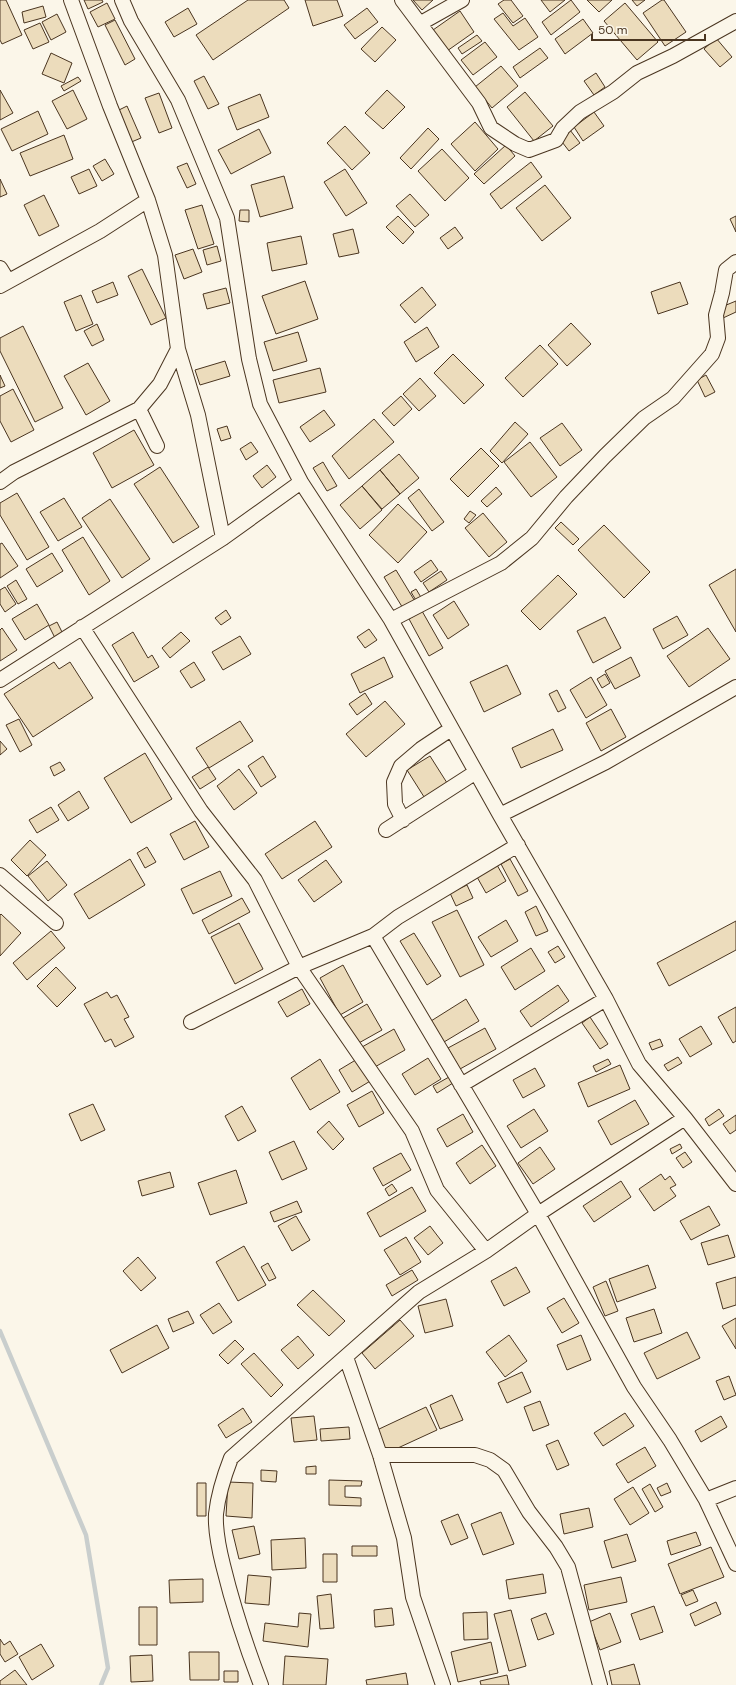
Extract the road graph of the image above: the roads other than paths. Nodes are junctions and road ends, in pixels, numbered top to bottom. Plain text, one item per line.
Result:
1 (71, 0) edge
2 (122, 0) edge
3 (402, 0) edge
4 (462, 0) edge
5 (736, 21) edge
6 (421, 23) junction
7 (148, 200) junction
8 (736, 262) edge
9 (0, 268) edge
10 (4, 284) edge
11 (178, 349) junction
12 (139, 408) junction
13 (157, 446) dead end
14 (0, 482) edge
15 (301, 482) junction
16 (223, 538) junction
17 (391, 620) junction
18 (82, 627) junction
19 (0, 680) edge
20 (736, 687) edge
21 (452, 729) junction
22 (476, 772) junction
23 (500, 815) junction
24 (403, 820) junction
25 (386, 830) dead end
26 (518, 845) junction
27 (0, 875) edge
28 (56, 923) dead end
29 (373, 936) junction
30 (299, 967) junction
31 (606, 999) junction
32 (191, 1022) dead end
33 (461, 1085) junction
34 (686, 1118) junction
35 (736, 1184) edge
36 (538, 1214) junction
37 (486, 1251) junction
38 (346, 1357) junction
39 (380, 1455) junction
40 (736, 1488) edge
41 (706, 1500) junction
42 (736, 1564) edge
43 (260, 1685) edge
44 (443, 1685) edge
45 (600, 1685) edge

1 - 7 street
2 - 15 street
3 - 6 street
4 - 6 street
5 - 6 street
7 - 10 street
7 - 11 street
8 - 17 street
9 - 10 street
11 - 12 street
11 - 16 street
12 - 13 street
12 - 14 street
15 - 16 street
15 - 17 street
16 - 18 street
17 - 21 street
18 - 19 street
18 - 30 street
20 - 23 street
21 - 22 street
21 - 24 street
22 - 23 street
22 - 24 street
23 - 26 street
24 - 25 street
26 - 29 street
26 - 31 street
27 - 28 street
29 - 30 street
29 - 33 street
30 - 32 street
30 - 37 street
31 - 33 street
31 - 34 street
33 - 36 street
34 - 35 street
34 - 36 street
36 - 37 street
36 - 41 street
37 - 38 street
38 - 39 street
38 - 43 street
39 - 44 street
39 - 45 street
40 - 41 street
41 - 42 street

